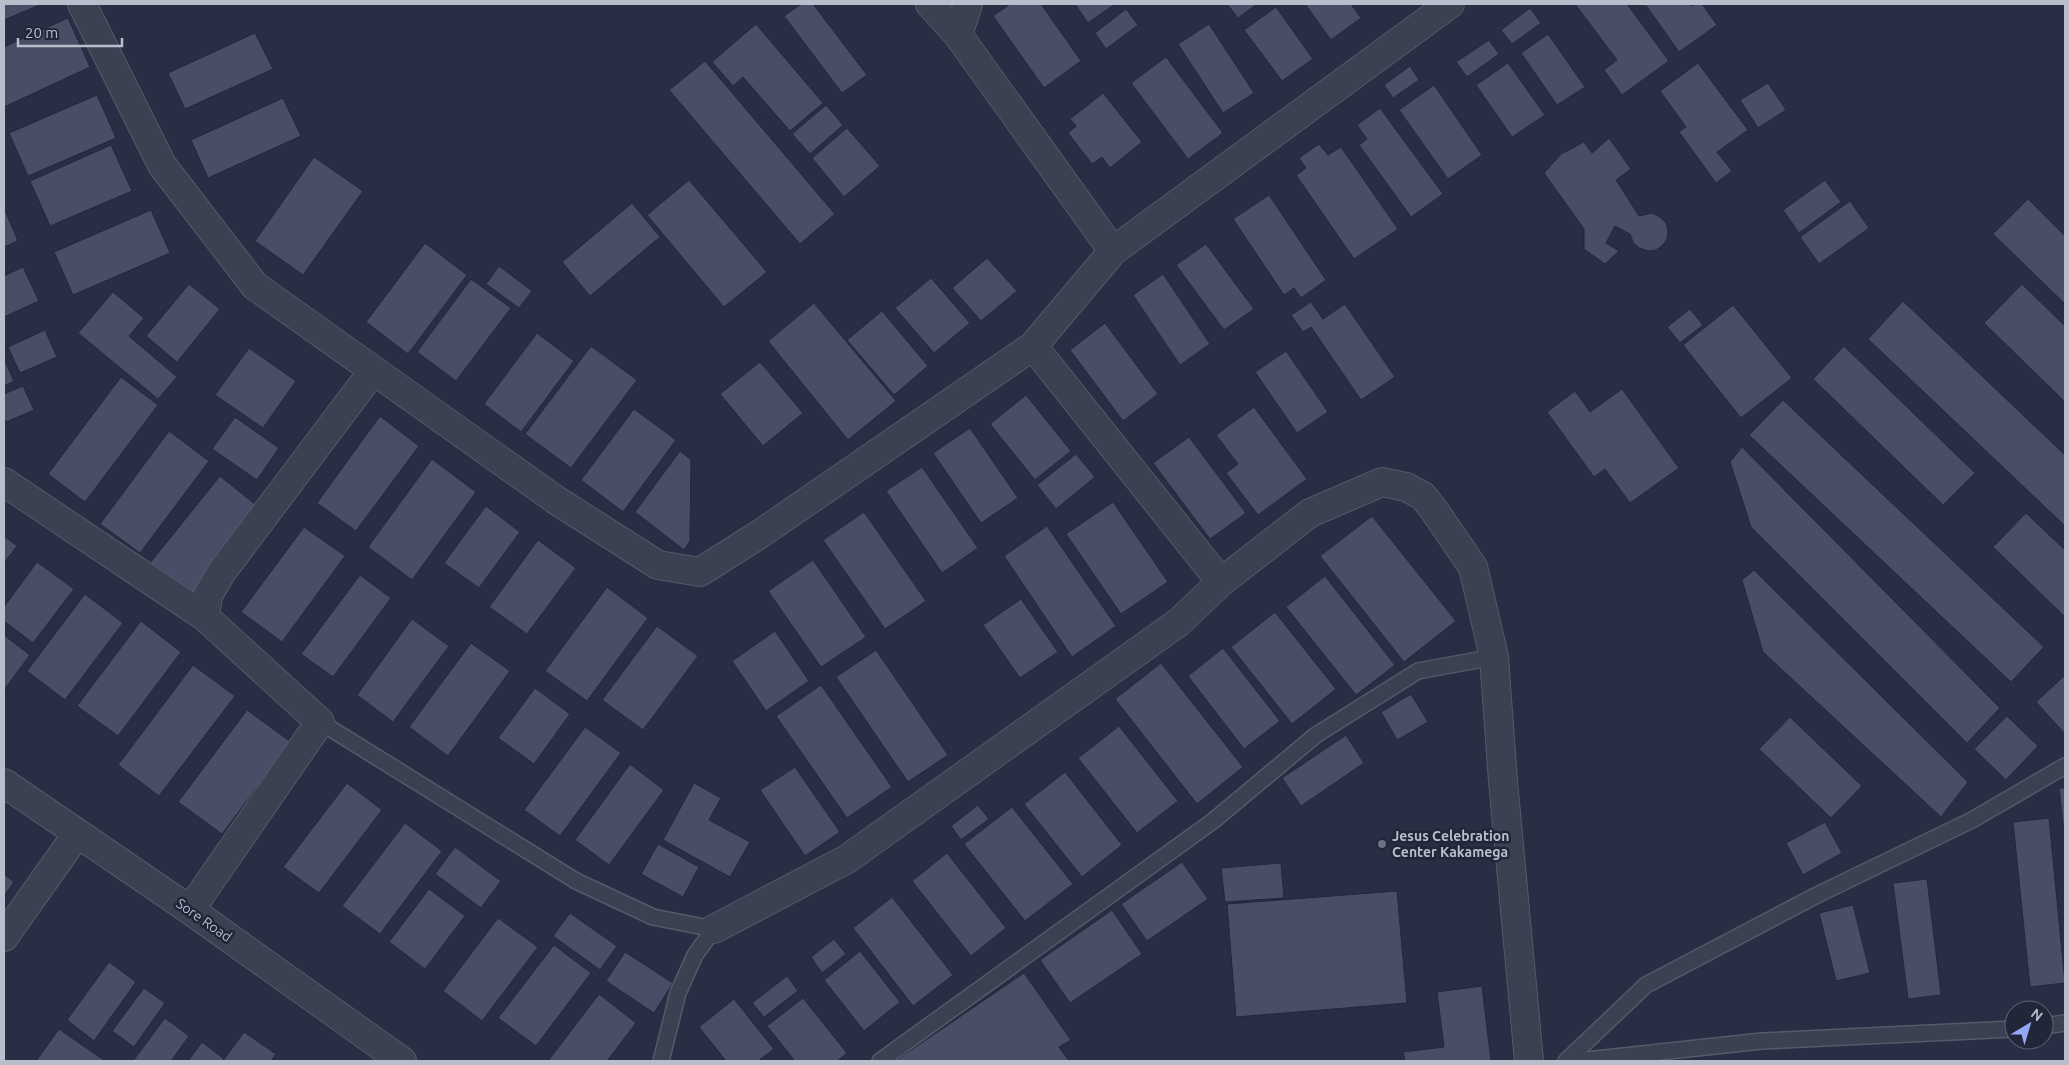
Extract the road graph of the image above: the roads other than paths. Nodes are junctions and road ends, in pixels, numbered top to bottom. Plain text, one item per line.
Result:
1 (82, 4) edge
2 (930, 4) edge
3 (968, 4) edge
4 (1450, 4) edge
5 (958, 35) junction
6 (1113, 251) junction
7 (1033, 346) junction
8 (373, 371) junction
9 (4, 482) edge
10 (1221, 582) junction
11 (204, 617) junction
12 (1494, 657) junction
13 (320, 722) junction
14 (2065, 766) edge
15 (4, 783) edge
16 (76, 834) junction
17 (190, 910) junction
18 (714, 929) junction
19 (4, 937) edge
20 (2004, 1029) edge
21 (402, 1061) edge
22 (661, 1061) edge
23 (880, 1061) edge
24 (1530, 1061) edge
25 (1566, 1061) edge
26 (1577, 1061) edge

1 - 8 street
2 - 5 street
3 - 5 street
4 - 6 street
5 - 6 street
6 - 7 street
7 - 8 street
7 - 10 street
8 - 11 street
9 - 11 street
10 - 12 street
10 - 18 street
11 - 13 street
12 - 23 lane
12 - 24 street
13 - 17 street
13 - 18 lane
14 - 25 lane
15 - 16 street, Sore Road
16 - 17 street, Sore Road
16 - 19 street
17 - 21 street, Sore Road
18 - 22 lane
20 - 26 lane

